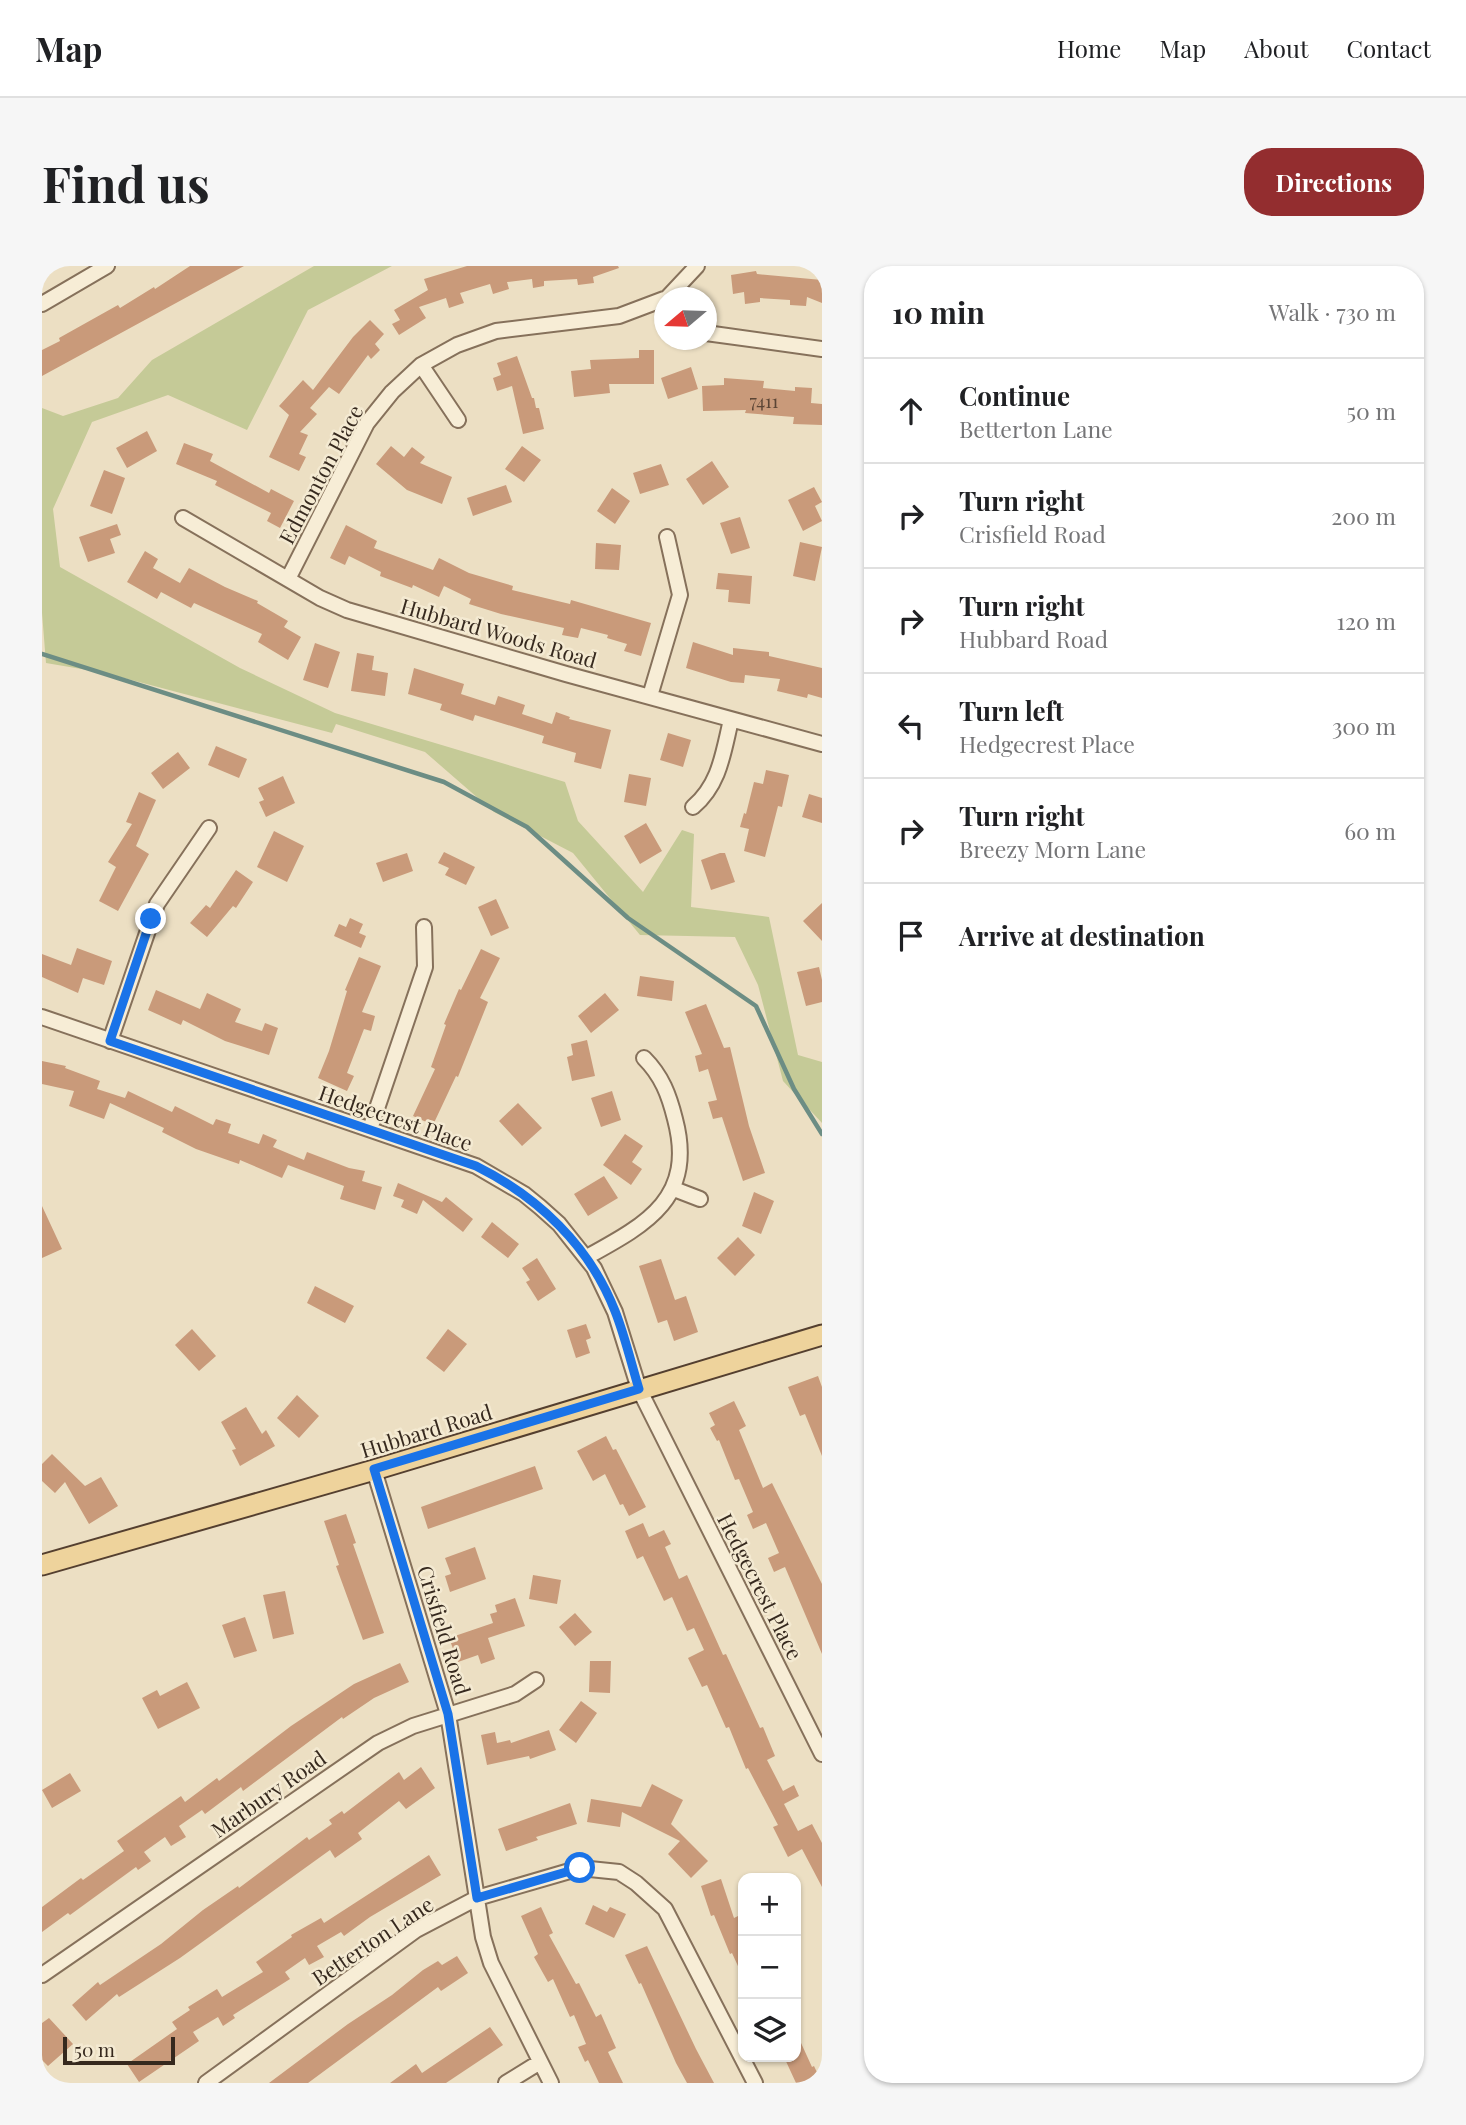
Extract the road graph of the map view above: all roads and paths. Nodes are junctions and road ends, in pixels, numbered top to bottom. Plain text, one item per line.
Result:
1 (107, 266) edge
2 (697, 266) edge
3 (677, 287) edge
4 (654, 303) edge
5 (42, 304) edge
6 (717, 335) edge
7 (822, 349) edge
8 (421, 365) junction
9 (458, 420) dead end
10 (183, 517) dead end
11 (667, 537) dead end
12 (288, 579) junction
13 (650, 696) junction
14 (731, 720) junction
15 (822, 744) edge
16 (693, 807) dead end
17 (209, 828) dead end
18 (424, 927) dead end
19 (42, 1017) edge
20 (110, 1041) junction
21 (644, 1058) dead end
22 (370, 1129) junction
23 (674, 1189) junction
24 (701, 1199) dead end
25 (587, 1257) junction
26 (822, 1335) edge
27 (639, 1389) junction
28 (374, 1469) junction
29 (42, 1565) edge
30 (537, 1680) dead end
31 (448, 1714) junction
32 (822, 1754) edge
33 (477, 1898) junction
34 (42, 1975) edge
35 (540, 2062) junction
36 (206, 2083) edge
37 (506, 2083) edge
38 (551, 2083) edge
39 (755, 2083) edge

1 - 5 street
2 - 3 street, Edmonton Place
4 - 8 street, Edmonton Place
6 - 7 street
8 - 9 street
8 - 12 street, Edmonton Place
10 - 12 street, Hubbard Woods Road
11 - 13 street
12 - 13 street, Hubbard Woods Road
13 - 14 street, Hubbard Woods Road
14 - 15 street, Hubbard Woods Road
14 - 16 street
17 - 20 street
18 - 22 street
19 - 20 street, Hedgecrest Place
20 - 22 street, Hedgecrest Place
21 - 23 street
22 - 25 street, Hedgecrest Place
23 - 24 street
23 - 25 street
25 - 27 street, Hedgecrest Place
26 - 27 main road, Hubbard Road
27 - 28 main road, Hubbard Road
27 - 32 street, Hedgecrest Place
28 - 29 main road, Hubbard Road
28 - 31 street, Crisfield Road
30 - 31 street, Marbury Road
31 - 33 street, Crisfield Road
31 - 34 street, Marbury Road
33 - 35 street, Crisfield Road
33 - 36 street, Betterton Lane
33 - 39 street, Betterton Lane
35 - 37 street
35 - 38 street, Crisfield Road

